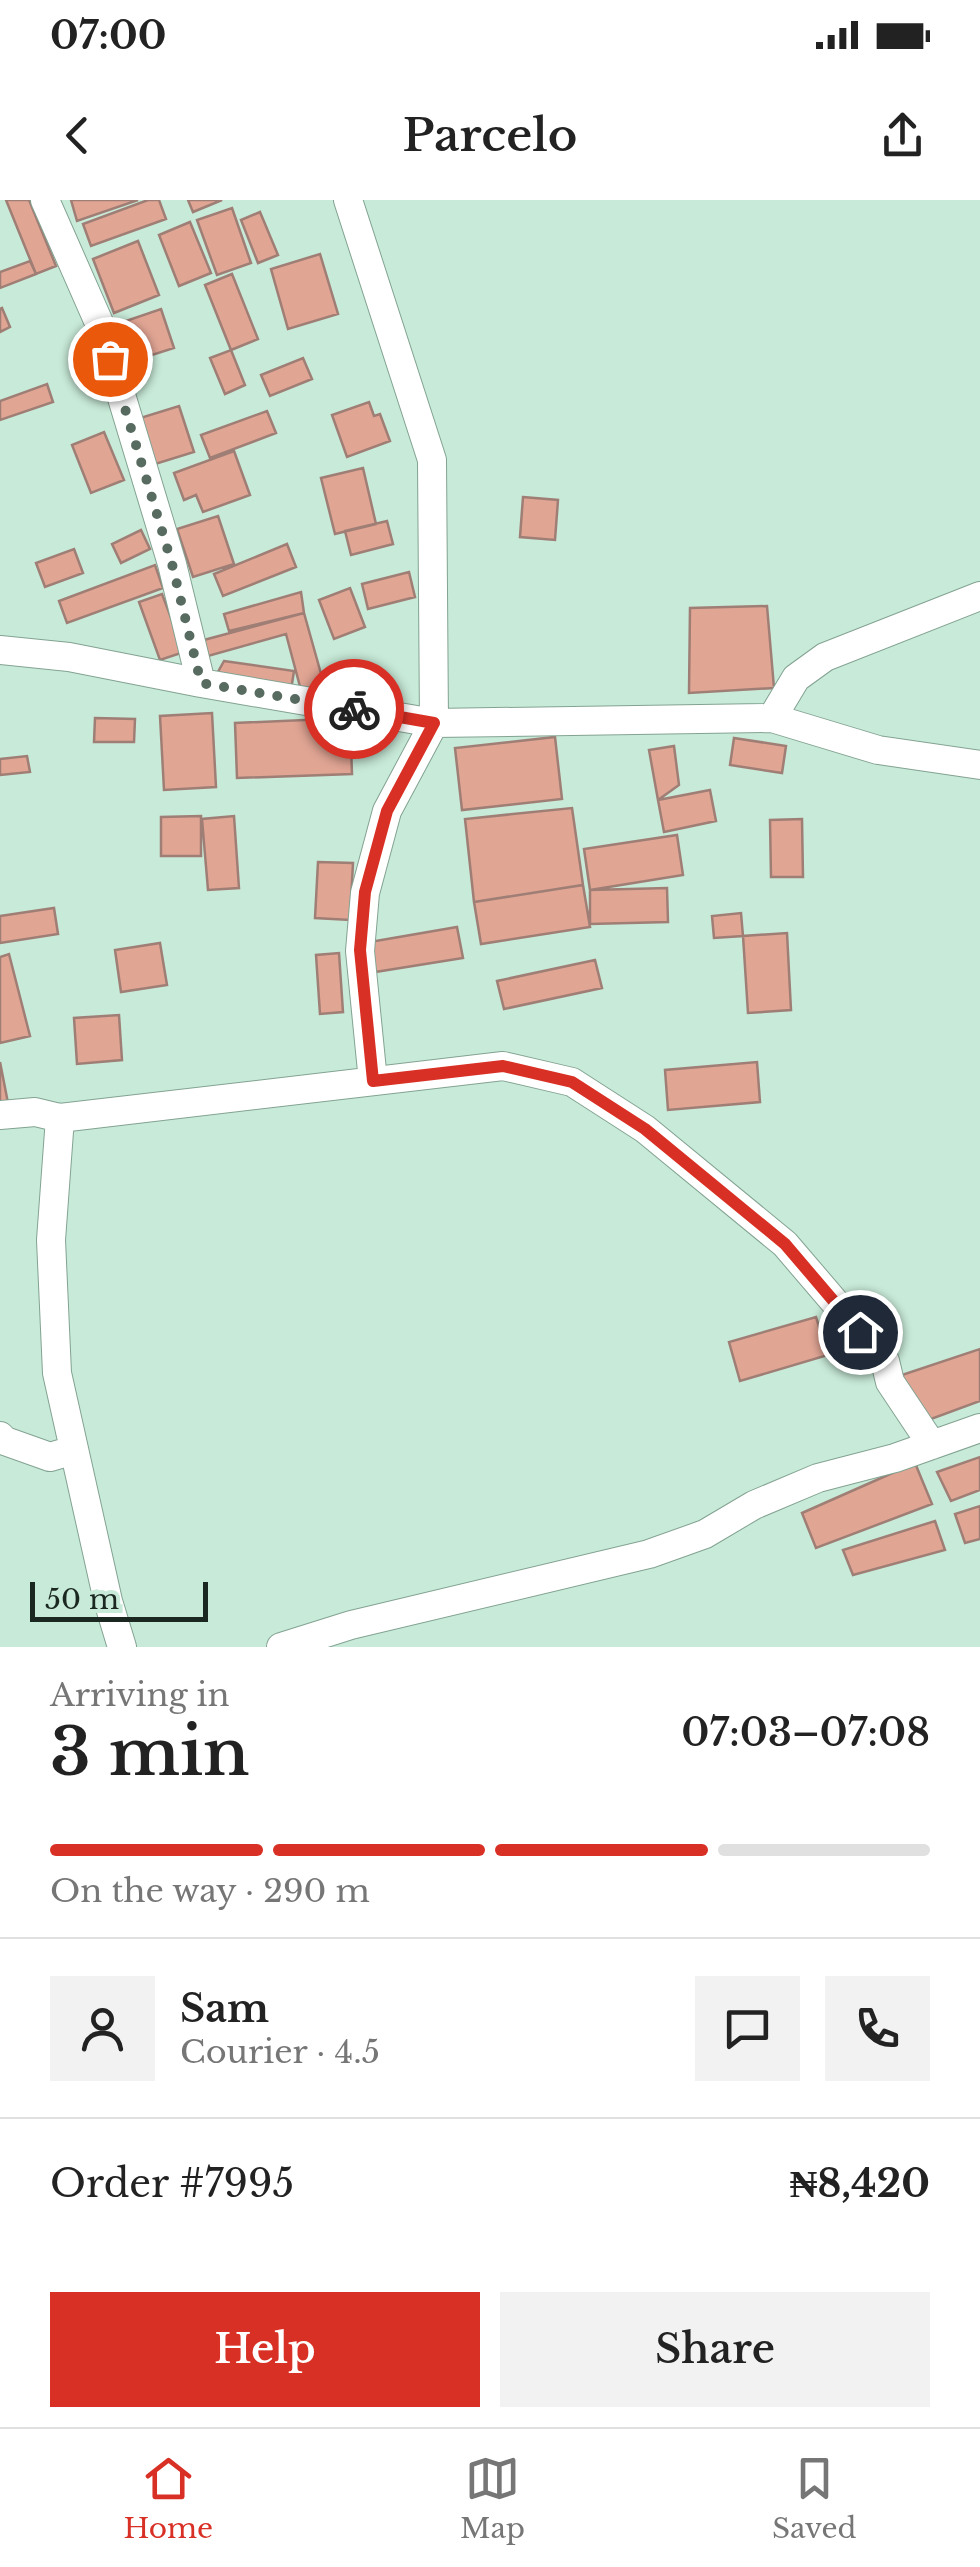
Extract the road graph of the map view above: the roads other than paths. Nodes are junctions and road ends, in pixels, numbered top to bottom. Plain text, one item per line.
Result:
1 (44, 200) edge
2 (348, 200) edge
3 (980, 596) edge
4 (0, 650) edge
5 (201, 683) junction
6 (772, 718) junction
7 (434, 723) junction
8 (980, 765) edge
9 (373, 1081) junction
10 (0, 1115) edge
11 (60, 1118) junction
12 (980, 1428) edge
13 (0, 1436) edge
14 (932, 1445) junction
15 (74, 1450) junction
16 (122, 1647) edge
17 (281, 1647) edge

1 - 5 street
2 - 7 street
3 - 6 street
4 - 5 street
5 - 7 street
6 - 7 street
6 - 8 street
7 - 9 street
9 - 11 street
9 - 14 street
10 - 11 street
11 - 15 street
12 - 14 street
13 - 15 street
14 - 17 street
15 - 16 street

